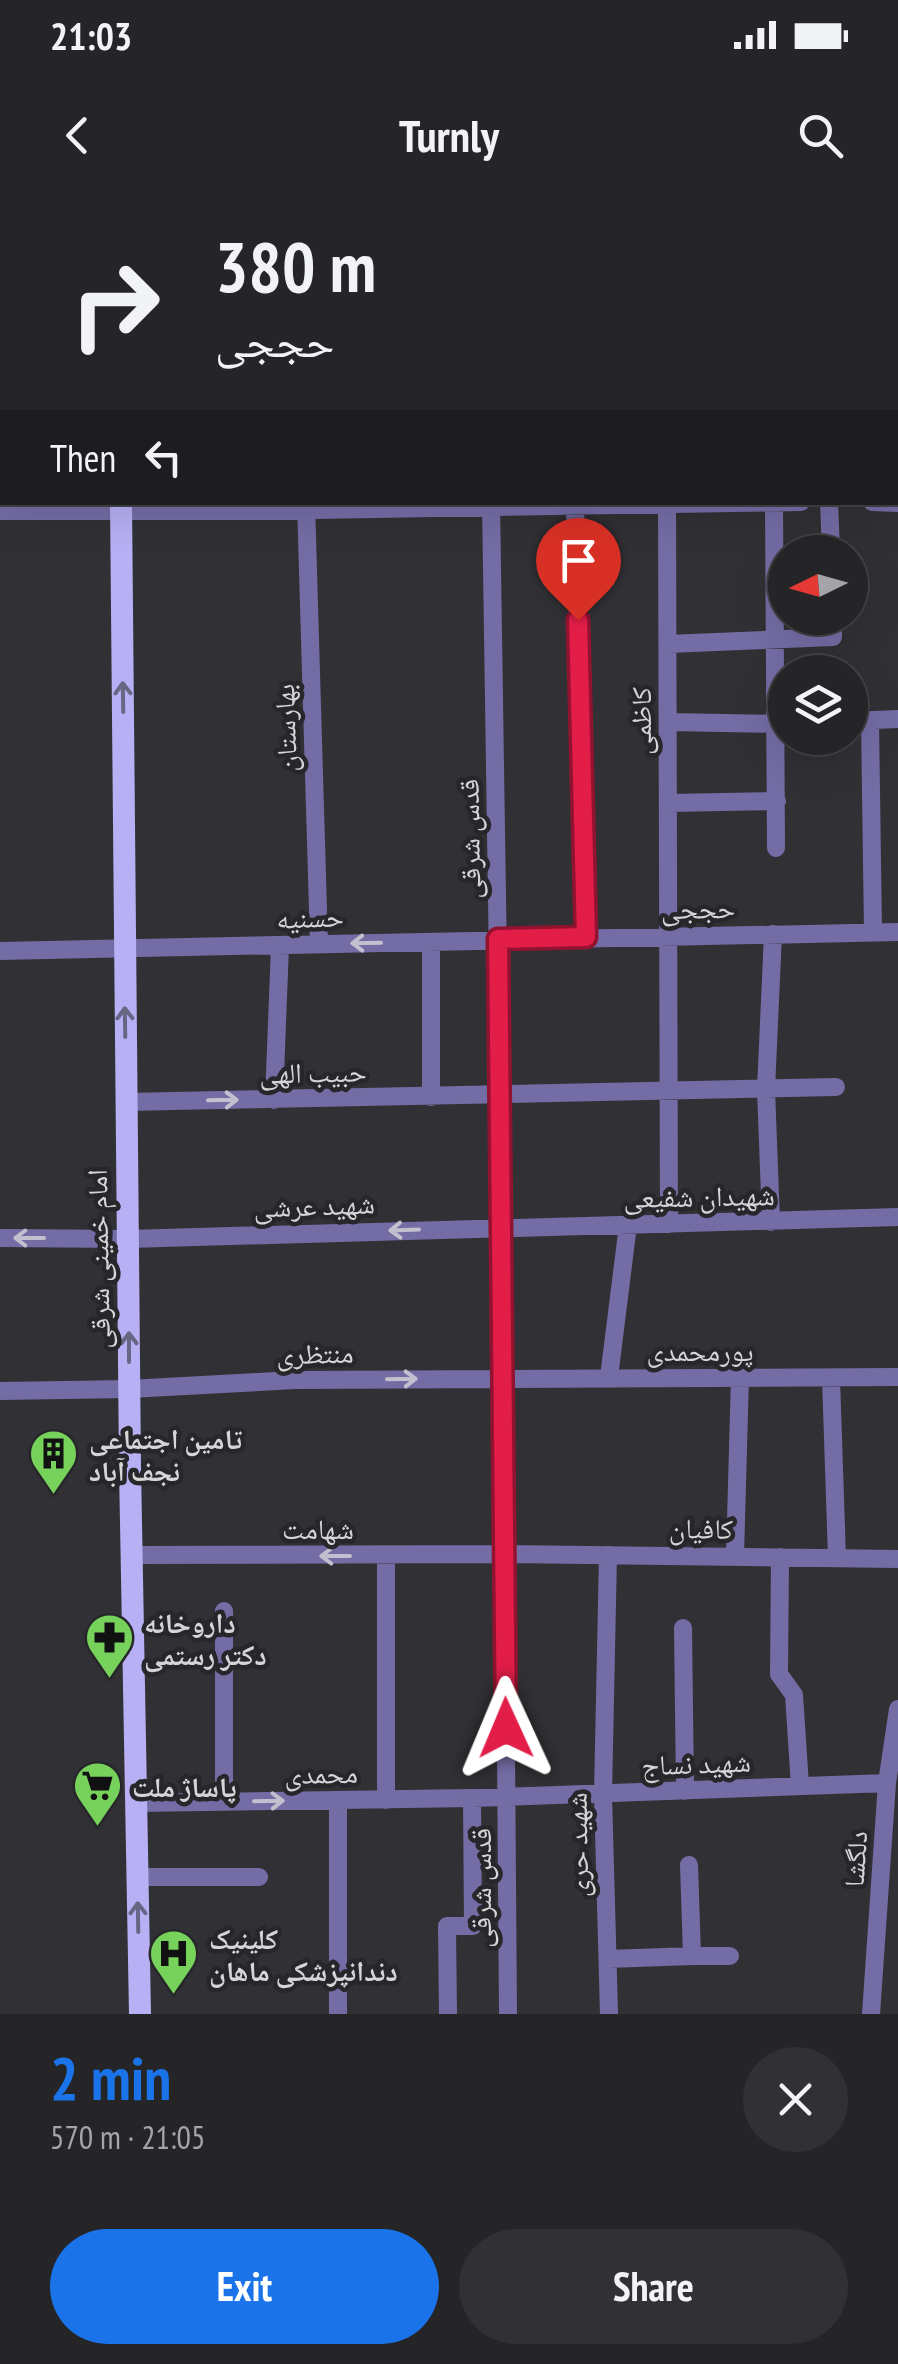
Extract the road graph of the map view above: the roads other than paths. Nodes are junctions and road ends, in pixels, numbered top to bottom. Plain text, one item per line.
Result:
1 (637, 505) edge
2 (667, 505) edge
3 (774, 505) edge
4 (829, 505) edge
5 (394, 506) edge
6 (491, 506) edge
7 (252, 507) edge
8 (306, 507) edge
9 (576, 507) junction
10 (121, 508) edge
11 (0, 511) edge
12 (830, 535) edge
13 (833, 635) edge
14 (775, 640) junction
15 (668, 644) junction
16 (776, 655) edge
17 (898, 719) edge
18 (870, 721) joint
19 (668, 722) junction
20 (768, 724) edge
21 (779, 755) edge
22 (776, 802) junction
23 (668, 803) junction
24 (776, 848) dead end
25 (873, 932) junction
26 (898, 932) edge
27 (773, 934) junction
28 (668, 936) junction
29 (586, 937) junction
30 (498, 939) junction
31 (431, 942) junction
32 (319, 944) junction
33 (280, 946) junction
34 (124, 950) junction
35 (0, 951) edge
36 (836, 1087) dead end
37 (766, 1089) junction
38 (668, 1092) junction
39 (500, 1096) junction
40 (431, 1097) junction
41 (274, 1100) junction
42 (126, 1102) junction
43 (898, 1217) edge
44 (771, 1222) junction
45 (628, 1224) junction
46 (668, 1224) junction
47 (502, 1227) junction
48 (0, 1238) edge
49 (129, 1239) junction
50 (609, 1377) junction
51 (740, 1377) junction
52 (898, 1377) edge
53 (502, 1378) junction
54 (831, 1378) junction
55 (129, 1389) junction
56 (0, 1390) edge
57 (503, 1554) junction
58 (132, 1555) junction
59 (608, 1555) junction
60 (386, 1556) junction
61 (736, 1556) junction
62 (780, 1557) junction
63 (837, 1558) junction
64 (898, 1559) edge
65 (224, 1610) dead end
66 (683, 1628) dead end
67 (898, 1709) edge
68 (896, 1743) edge
69 (888, 1783) junction
70 (800, 1786) junction
71 (685, 1791) junction
72 (603, 1794) junction
73 (507, 1797) junction
74 (472, 1798) junction
75 (338, 1800) junction
76 (386, 1800) junction
77 (224, 1802) junction
78 (136, 1803) junction
79 (689, 1865) dead end
80 (259, 1876) dead end
81 (138, 1877) junction
82 (692, 1956) junction
83 (730, 1956) dead end
84 (608, 1959) junction
85 (140, 2014) edge
86 (338, 2014) edge
87 (448, 2014) edge
88 (508, 2014) edge
89 (609, 2014) edge
90 (871, 2014) edge

1 - 9 street
2 - 15 street, کاظمی
3 - 14 street
4 - 12 street
5 - 6 street
5 - 8 street
6 - 9 street
6 - 30 street, قدس شرقی
7 - 8 street
7 - 10 street
8 - 32 street, بهارستان
9 - 29 street
10 - 11 street
34 -> 10 main road, امام خمینی شرقی
13 - 14 street
14 - 15 street
14 - 16 street
15 - 19 street, کاظمی
17 - 18 street
18 - 25 street
19 - 20 street
19 - 23 street, کاظمی
21 - 22 street
22 - 23 street
22 - 24 street
23 - 28 street, کاظمی
25 - 26 street, حججی
25 - 27 street, حججی
27 - 28 street, حججی
27 - 37 street
28 - 29 street, حججی
28 - 38 street, کاظمی
29 - 30 street, حججی
30 - 31 street, حسنیه
30 - 39 street, قدس شرقی
31 -> 32 street, حسنیه
31 - 40 street
32 - 33 street, حسنیه
33 - 34 street, حسنیه
33 - 41 street
34 - 35 street, حسنیه
42 -> 34 main road, امام خمینی شرقی
36 - 37 street, حبیب الهی
37 - 38 street, حبیب الهی
37 - 44 street
38 - 39 street, حبیب الهی
38 - 46 street, کاظمی
39 - 40 street, حبیب الهی
39 - 47 street, قدس شرقی
40 - 41 street, حبیب الهی
42 -> 41 street, حبیب الهی
42 - 49 main road, امام خمینی شرقی
43 - 44 street, شهیدان شفیعی
44 - 46 street, شهیدان شفیعی
45 - 46 street, شهیدان شفیعی
45 - 47 street, شهیدان شفیعی
45 - 50 street
47 -> 49 street, شهید عرشی
47 - 53 street, قدس شرقی
49 -> 48 street, شهید عرشی
55 -> 49 main road, امام خمینی شرقی
50 - 51 street, پورمحمدی
50 - 53 street, پورمحمدی
51 - 54 street, پورمحمدی
51 - 61 street
52 - 54 street, پورمحمدی
55 -> 53 street, منتظری
53 - 57 street, قدس شرقی
54 - 63 street
55 - 56 street, منتظری
55 - 58 main road, امام خمینی شرقی
57 - 59 street, کافیان
57 - 60 street, شهامت
57 - 73 street, قدس شرقی
60 -> 58 street, شهامت
58 - 78 main road, امام خمینی شرقی
59 - 61 street, کافیان
59 - 72 street, شهید حری
60 - 76 street
61 - 62 street, کافیان
62 - 63 street, کافیان
62 - 70 street
63 - 64 street, کافیان
65 - 77 street
66 - 71 street
67 - 68 street, دلگشا
68 - 69 street, دلگشا
69 - 70 street, شهید نساج
69 - 90 street, دلگشا
70 - 71 street, شهید نساج
71 - 72 street, شهید نساج
72 - 73 street, شهید نساج
72 - 84 street, شهید حری
73 - 74 street, محمدی
73 - 88 street, قدس شرقی
74 - 76 street, محمدی
74 - 87 street
75 - 76 street, محمدی
77 -> 75 street, محمدی
75 - 86 street
77 - 78 street, محمدی
78 - 81 main road, امام خمینی شرقی
79 - 82 street
80 - 81 street
85 -> 81 main road, امام خمینی شرقی
82 - 83 street
82 - 84 street
84 - 89 street, شهید حری

